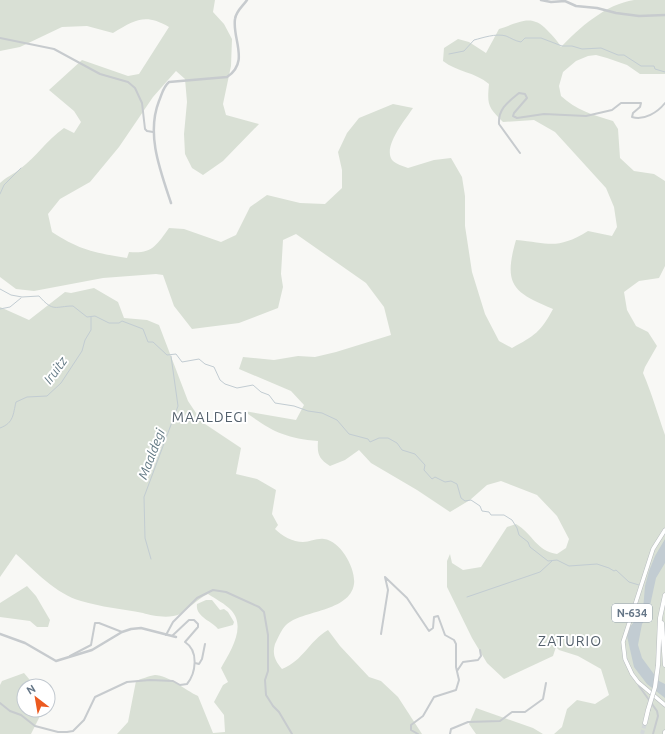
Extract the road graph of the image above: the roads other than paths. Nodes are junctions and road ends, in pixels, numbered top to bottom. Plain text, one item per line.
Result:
1 (247, 0) edge
2 (541, 0) edge
3 (665, 15) edge
4 (0, 38) edge
5 (665, 103) edge
6 (153, 132) junction
7 (520, 153) dead end
8 (171, 203) dead end
9 (665, 530) edge
10 (665, 595) edge
11 (122, 632) junction
12 (0, 634) edge
13 (382, 634) dead end
14 (166, 635) junction
15 (174, 637) joint
16 (205, 644) dead end
17 (480, 650) dead end
18 (68, 657) junction
19 (196, 663) junction
20 (665, 665) edge
21 (457, 671) junction
22 (638, 682) junction
23 (546, 683) dead end
24 (0, 703) edge
25 (665, 704) edge
26 (644, 723) tunnel mouth
27 (292, 734) edge
28 (418, 734) edge
29 (450, 734) edge
30 (653, 734) edge

1 - 6 street
2 - 3 street
4 - 6 street
5 - 7 street
6 - 8 street
9 - 22 highway, N-634
10 - 20 highway
10 - 26 highway, bridge
11 - 14 street
11 - 18 street
11 - 18 street
12 - 18 street
13 - 21 street
14 - 15 street
14 - 27 street
15 - 19 street
16 - 19 street
17 - 21 street
19 - 24 street
21 - 28 street
22 - 25 highway, N-634
22 - 30 street
23 - 29 street

